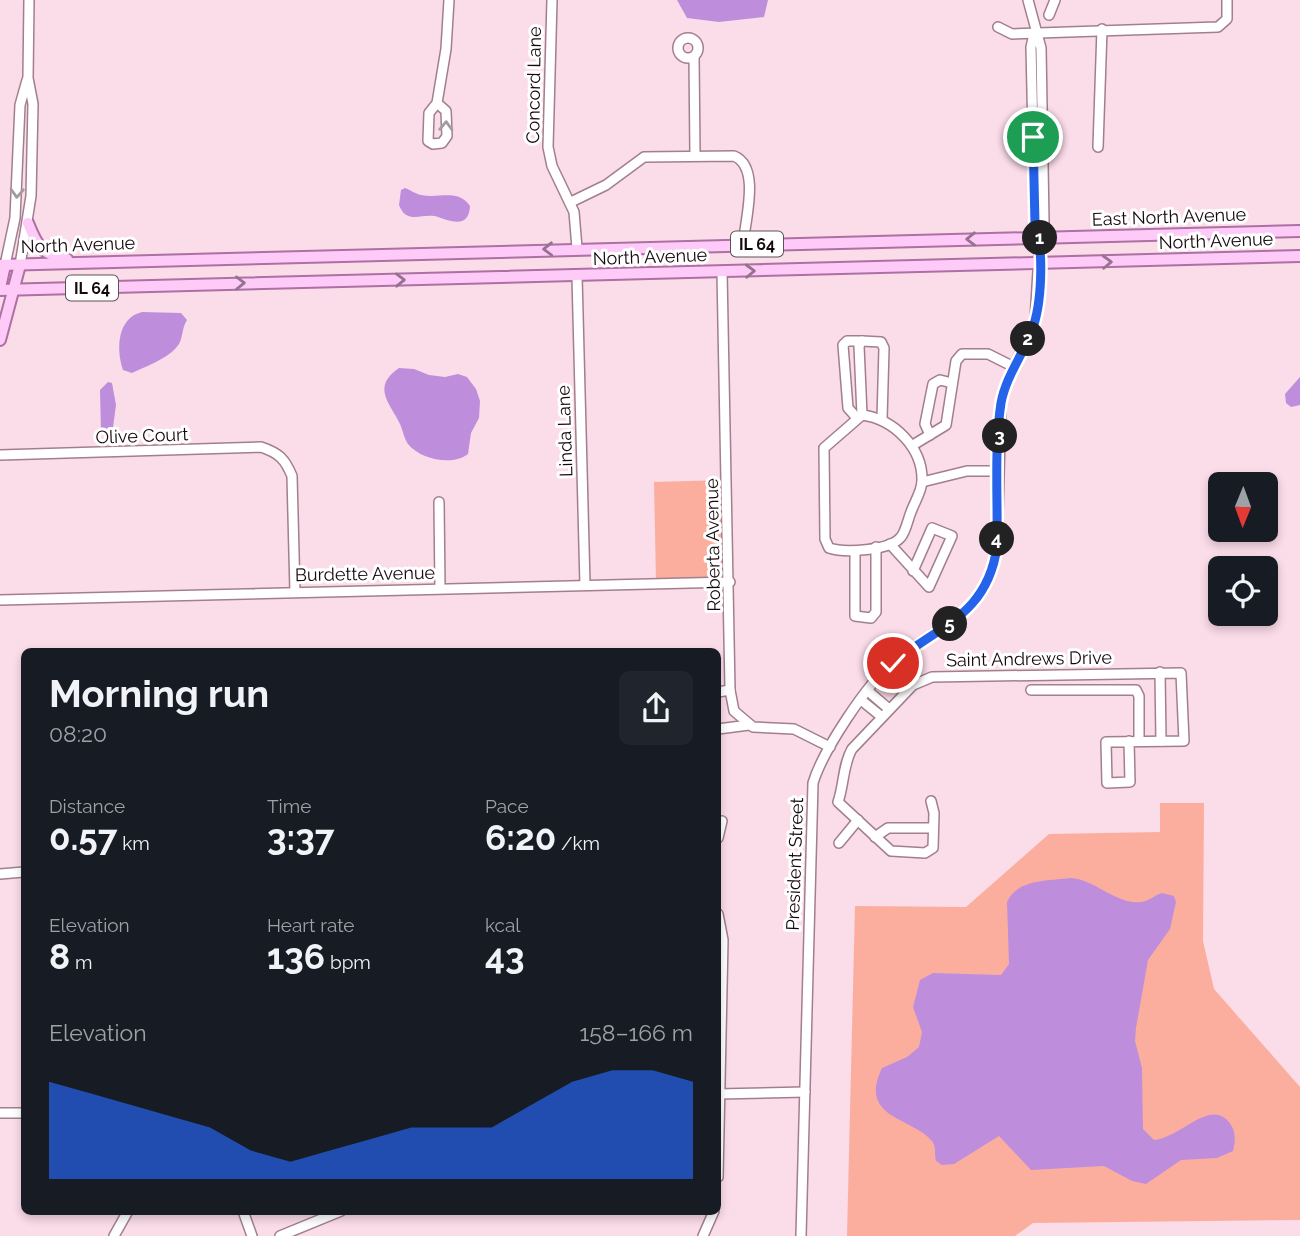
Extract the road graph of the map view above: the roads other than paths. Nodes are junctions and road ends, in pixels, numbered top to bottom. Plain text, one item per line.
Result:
1 (29, 0) edge
2 (449, 0) edge
3 (552, 0) edge
4 (1028, 0) edge
5 (1055, 0) edge
6 (1227, 0) edge
7 (1049, 15) dead end
8 (998, 27) dead end
9 (1102, 29) junction
10 (1035, 32) junction
11 (694, 57) dead end
12 (27, 78) junction
13 (437, 103) dead end
14 (1098, 147) dead end
15 (695, 155) junction
16 (572, 202) junction
17 (28, 223) junction
18 (1300, 231) edge
19 (1040, 238) junction
20 (743, 244) junction
21 (577, 248) junction
22 (1300, 256) edge
23 (94, 262) junction
24 (1039, 264) junction
25 (3, 265) edge
26 (20, 265) junction
27 (722, 272) junction
28 (577, 276) junction
29 (0, 289) edge
30 (13, 290) junction
31 (0, 340) edge
32 (862, 341) junction
33 (1014, 367) junction
34 (952, 383) junction
35 (860, 417) junction
36 (882, 419) junction
37 (930, 435) junction
38 (913, 445) junction
39 (0, 455) edge
40 (999, 471) junction
41 (922, 482) junction
42 (439, 502) dead end
43 (890, 544) junction
44 (876, 547) junction
45 (855, 552) junction
46 (913, 571) junction
47 (730, 582) junction
48 (585, 584) junction
49 (440, 588) junction
50 (295, 592) junction
51 (0, 600) edge
52 (1160, 672) junction
53 (730, 690) junction
54 (1031, 690) dead end
55 (868, 691) junction
56 (721, 692) edge
57 (861, 700) junction
58 (889, 709) junction
59 (881, 717) junction
60 (749, 725) junction
61 (721, 729) edge
62 (1134, 741) junction
63 (1161, 741) junction
64 (830, 747) junction
65 (931, 801) dead end
66 (858, 820) junction
67 (722, 821) dead end
68 (721, 825) edge
69 (933, 828) junction
70 (875, 837) junction
71 (839, 843) dead end
72 (21, 872) edge
73 (0, 874) edge
74 (721, 930) edge
75 (721, 1002) edge
76 (805, 1092) junction
77 (721, 1094) edge
78 (21, 1112) edge
79 (0, 1113) edge
80 (126, 1215) edge
81 (244, 1215) edge
82 (333, 1215) edge
83 (712, 1215) edge
84 (296, 1233) edge
85 (114, 1236) edge
86 (252, 1236) edge
87 (280, 1236) edge
88 (703, 1236) edge
89 (801, 1236) edge

1 - 12 street
2 - 13 street
3 - 16 street, Concord Lane
4 - 10 street, President Street
5 - 7 street
6 - 9 street
8 - 10 street
9 - 10 street
9 - 14 street
10 - 19 street, President Street
11 - 15 street
12 - 17 street
12 -> 25 street
15 - 16 street
15 - 20 street
16 - 21 street, Concord Lane
17 - 23 main road
17 - 26 street
18 - 19 main road, East North Avenue / IL 64
19 -> 20 main road, North Avenue / IL 64
19 - 24 street, President Street
20 - 21 main road, North Avenue / IL 64
21 -> 23 main road, North Avenue / IL 64
24 -> 22 main road, North Avenue / IL 64
23 - 26 main road, North Avenue / IL 64
27 -> 24 main road, North Avenue / IL 64
24 - 33 street, President Street
25 - 26 main road, North Avenue / IL 64
25 - 29 main road
26 - 30 main road
27 - 28 main road, North Avenue / IL 64
27 - 47 street, Roberta Avenue
30 -> 28 main road, North Avenue / IL 64
28 - 48 street, Linda Lane
29 - 30 main road, North Avenue / IL 64
30 - 31 main road
32 - 35 street
32 - 35 street
32 - 36 street
33 - 34 street
33 - 40 street, President Street
34 - 37 street
34 - 37 street
35 - 36 street
35 - 45 street
36 - 38 street
37 - 38 street
38 - 41 street
39 - 50 street, Olive Court
40 - 41 street
40 - 55 street, President Street
41 - 43 street
42 - 49 street
43 - 44 street
43 - 46 street
44 - 45 street
44 - 45 street
46 - 46 street
47 - 48 street, Burdette Avenue
47 - 53 street, Roberta Avenue
48 - 49 street, Burdette Avenue
49 - 50 street, Burdette Avenue
50 - 51 street, Burdette Avenue
52 - 58 street, Saint Andrews Drive
52 - 63 street
52 - 63 street, Saint Andrews Drive
53 - 56 street
53 - 60 street, Roberta Avenue
54 - 62 street
55 - 57 street, President Street
55 - 58 street
57 - 59 street
57 - 64 street, President Street
58 - 59 street, Saint Andrews Drive
59 - 66 street, Saint Andrews Drive
60 - 61 street
60 - 64 street
62 - 62 street
62 - 63 street
64 - 76 street, President Street
65 - 69 street
66 - 70 street
66 - 71 street
67 - 68 street
69 - 70 street
69 - 70 street
72 - 73 street
74 - 75 street
76 - 77 street
76 - 89 street, President Street
78 - 79 street
80 - 85 street
81 - 86 street
82 - 84 street
83 - 88 street
84 - 87 street

